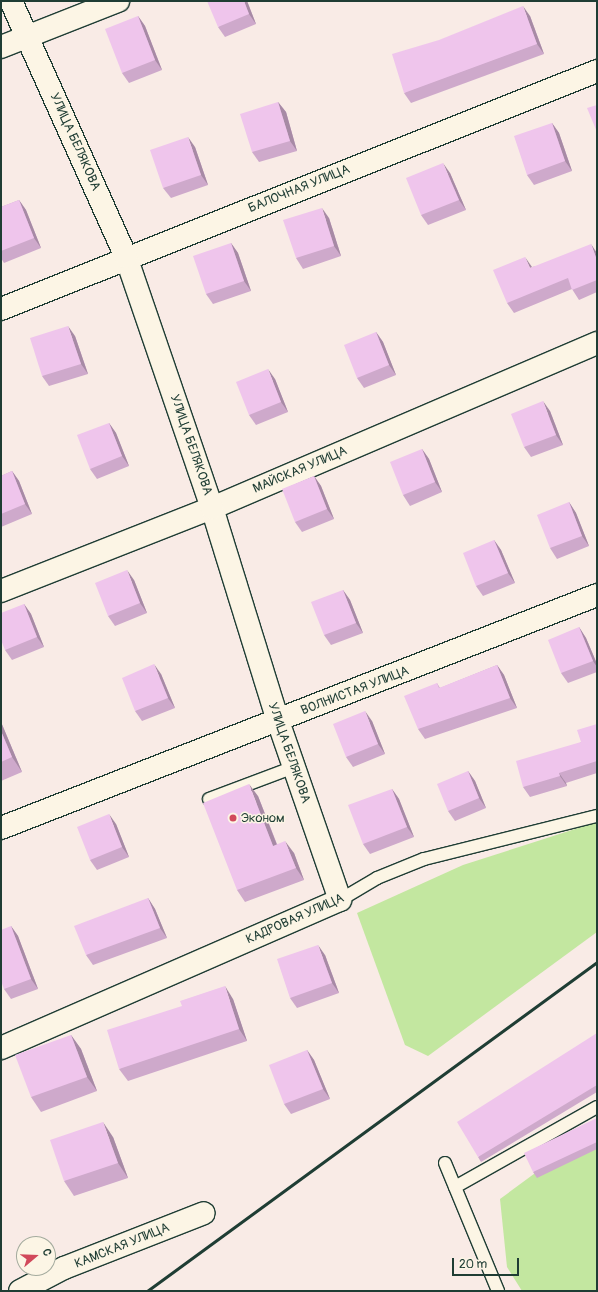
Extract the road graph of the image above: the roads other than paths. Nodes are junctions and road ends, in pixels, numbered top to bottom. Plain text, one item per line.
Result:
1 (11, 1) edge
2 (118, 1) edge
3 (28, 36) junction
4 (1, 47) edge
5 (597, 71) edge
6 (126, 257) junction
7 (1, 309) edge
8 (597, 343) edge
9 (212, 508) junction
10 (1, 591) edge
11 (597, 595) edge
12 (278, 721) junction
13 (294, 767) junction
14 (209, 799) edge
15 (597, 816) edge
16 (1, 828) edge
17 (340, 900) junction
18 (1, 1048) edge
19 (597, 1108) edge
20 (445, 1163) dead end
21 (455, 1187) junction
22 (204, 1213) dead end
23 (20, 1291) edge
24 (498, 1291) edge

1 - 3 street, УЛИЦА БЕЛЯКОВА
2 - 3 street
3 - 4 street
3 - 6 street, УЛИЦА БЕЛЯКОВА
5 - 6 street, БАЛОЧНАЯ УЛИЦА
6 - 7 street, БАЛОЧНАЯ УЛИЦА
6 - 9 street, УЛИЦА БЕЛЯКОВА
8 - 9 street, МАЙСКАЯ УЛИЦА
9 - 10 street, МАЙСКАЯ УЛИЦА
9 - 12 street, УЛИЦА БЕЛЯКОВА
11 - 12 street, ВОЛНИСТАЯ УЛИЦА
12 - 13 street, УЛИЦА БЕЛЯКОВА
12 - 16 street, ВОЛНИСТАЯ УЛИЦА
13 - 14 lane
13 - 17 street, УЛИЦА БЕЛЯКОВА
15 - 17 lane, КАДРОВАЯ УЛИЦА
17 - 18 street, КАДРОВАЯ УЛИЦА
19 - 21 lane
20 - 21 lane
21 - 24 lane
22 - 23 street, КАМСКАЯ УЛИЦА

